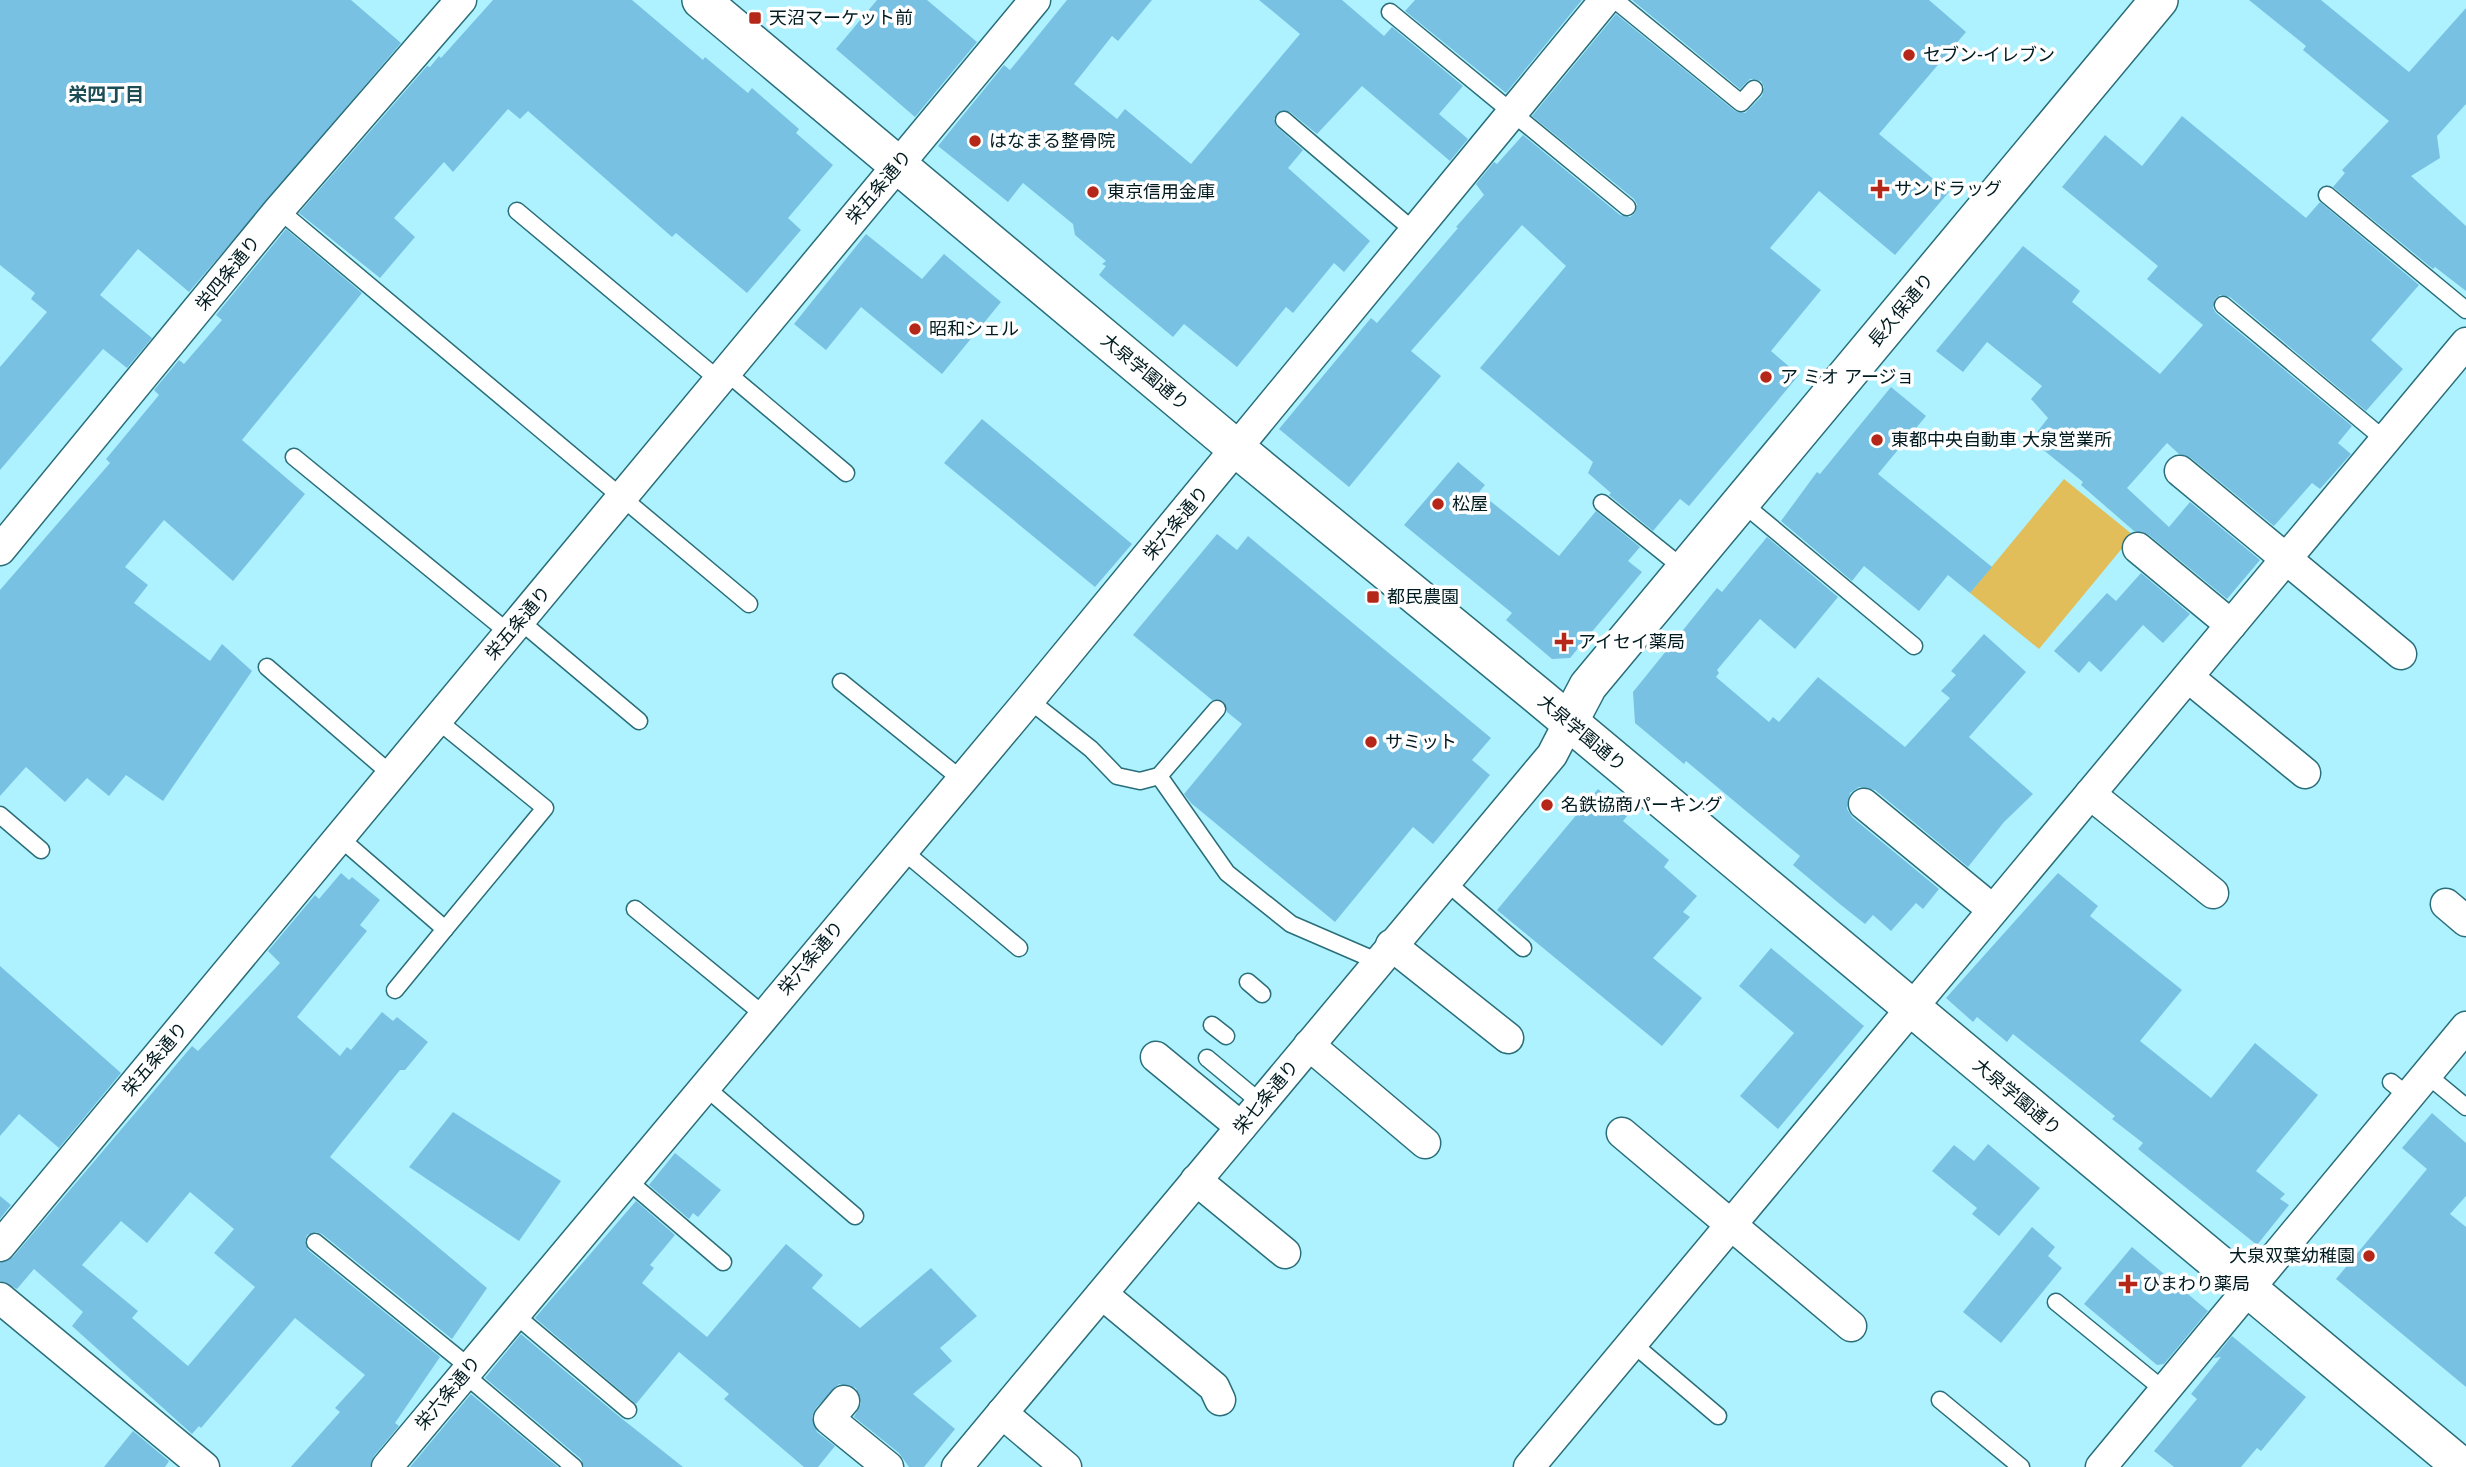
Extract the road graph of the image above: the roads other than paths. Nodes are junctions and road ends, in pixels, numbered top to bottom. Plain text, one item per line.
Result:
1 (461, 0) edge
2 (701, 0) edge
3 (1035, 0) edge
4 (1605, 0) edge
5 (1615, 0) edge
6 (2159, 0) edge
7 (1390, 12) dead end
8 (1754, 89) dead end
9 (1511, 113) junction
10 (1284, 120) dead end
11 (898, 164) junction
12 (2327, 195) dead end
13 (1627, 207) dead end
14 (279, 210) junction
15 (517, 211) dead end
16 (1414, 231) junction
17 (2222, 305) dead end
18 (2466, 310) edge
19 (2466, 343) edge
20 (723, 376) junction
21 (2385, 440) junction
22 (1237, 449) junction
23 (294, 457) dead end
24 (2180, 471) dead end
25 (846, 473) dead end
26 (621, 499) junction
27 (1741, 502) junction
28 (1602, 503) dead end
29 (2138, 548) dead end
30 (0, 550) edge
31 (2286, 559) junction
32 (1684, 569) junction
33 (749, 604) dead end
34 (2231, 625) junction
35 (514, 627) junction
36 (1914, 646) dead end
37 (2401, 654) dead end
38 (267, 667) dead end
39 (2188, 677) junction
40 (841, 682) dead end
41 (1029, 700) junction
42 (1217, 709) dead end
43 (437, 720) junction
44 (639, 721) dead end
45 (1569, 722) junction
46 (2305, 773) dead end
47 (392, 775) junction
48 (1159, 776) junction
49 (961, 779) junction
50 (2090, 794) junction
51 (1864, 804) dead end
52 (0, 815) edge
53 (340, 838) junction
54 (41, 850) dead end
55 (902, 850) junction
56 (1445, 881) junction
57 (2213, 893) dead end
58 (635, 909) dead end
59 (1993, 910) junction
60 (445, 929) junction
61 (1020, 948) dead end
62 (1523, 948) dead end
63 (1385, 953) junction
64 (1248, 982) dead end
65 (396, 990) dead end
66 (1262, 994) dead end
67 (1910, 1009) junction
68 (764, 1015) junction
69 (1212, 1025) dead end
70 (2466, 1027) edge
71 (1226, 1036) dead end
72 (1508, 1038) dead end
73 (1309, 1045) junction
74 (1156, 1057) dead end
75 (1207, 1058) dead end
76 (2408, 1084) junction
77 (704, 1086) junction
78 (1261, 1103) junction
79 (2466, 1107) edge
80 (1241, 1127) junction
81 (1622, 1133) dead end
82 (1425, 1143) dead end
83 (626, 1179) junction
84 (1196, 1181) junction
85 (855, 1216) dead end
86 (1732, 1225) junction
87 (315, 1242) dead end
88 (0, 1246) edge
89 (1285, 1253) dead end
90 (723, 1262) dead end
91 (2249, 1290) junction
92 (1102, 1294) junction
93 (0, 1298) edge
94 (2056, 1302) dead end
95 (514, 1314) junction
96 (1850, 1326) dead end
97 (1632, 1343) junction
98 (467, 1371) junction
99 (2165, 1391) junction
100 (1220, 1400) dead end
101 (1940, 1400) dead end
102 (844, 1401) dead end
103 (628, 1410) dead end
104 (1002, 1413) junction
105 (1718, 1416) dead end
106 (204, 1467) edge
107 (387, 1467) edge
108 (574, 1467) edge
109 (888, 1467) edge
110 (957, 1467) edge
111 (1066, 1467) edge
112 (1529, 1467) edge
113 (2021, 1467) edge
114 (2101, 1467) edge
115 (2462, 1467) edge

1 - 14 street, 栄四条通り
2 - 11 street, 大泉学園通り
3 - 11 street, 栄五条通り
4 - 9 street, 栄六条通り
5 - 8 lane
6 - 27 street, 長久保通り
7 - 9 lane
9 - 13 lane
9 - 16 street, 栄六条通り
10 - 16 lane
11 - 20 street, 栄五条通り
11 - 22 street, 大泉学園通り
12 - 18 lane
14 - 26 lane
14 - 30 street, 栄四条通り
15 - 20 lane
16 - 22 street, 栄六条通り
17 - 21 lane
19 - 21 street
20 - 25 lane
20 - 26 street, 栄五条通り
21 - 31 street
22 - 41 street, 栄六条通り
22 - 45 street, 大泉学園通り
23 - 35 lane
24 - 31 street
26 - 33 lane
26 - 35 street, 栄五条通り
27 - 32 street, 長久保通り
27 - 36 lane
28 - 32 lane
29 - 34 street
31 - 34 street
31 - 37 street
32 - 45 street, 長久保通り
34 - 39 street
35 - 43 street, 栄五条通り
35 - 44 lane
38 - 47 lane
39 - 46 street
39 - 50 street
40 - 49 lane
41 - 48 lane
41 - 49 street, 栄六条通り
42 - 48 lane
43 - 47 street, 栄五条通り
43 - 60 lane
45 - 56 street, 栄七条通り
45 - 67 street, 大泉学園通り
47 - 53 street, 栄五条通り
48 - 63 lane
49 - 55 street, 栄六条通り
50 - 57 street
50 - 59 street
51 - 59 street
52 - 54 lane
53 - 60 lane
53 - 88 street, 栄五条通り
55 - 61 lane
55 - 68 street, 栄六条通り
56 - 62 lane
56 - 63 street, 栄七条通り
58 - 68 lane
59 - 67 street
60 - 65 lane
63 - 72 street
63 - 73 street, 栄七条通り
64 - 66 lane
67 - 86 street
67 - 91 street, 大泉学園通り
68 - 77 street, 栄六条通り
69 - 71 lane
70 - 76 street
73 - 78 street, 栄七条通り
73 - 82 street
74 - 80 street
75 - 78 lane
76 - 79 lane
76 - 91 street
77 - 83 street, 栄六条通り
77 - 85 lane
78 - 80 street, 栄七条通り
80 - 84 street, 栄七条通り
81 - 86 street
83 - 90 lane
83 - 95 street, 栄六条通り
84 - 89 street
84 - 92 street, 栄七条通り
86 - 96 street
86 - 97 street
87 - 98 lane
91 - 99 street
91 - 115 street, 大泉学園通り
92 - 100 street
92 - 104 street, 栄七条通り
93 - 106 street
94 - 99 lane
95 - 98 street, 栄六条通り
95 - 103 lane
97 - 105 lane
97 - 112 street
98 - 107 street, 栄六条通り
98 - 108 lane
99 - 114 street
101 - 113 lane
102 - 109 street
104 - 110 street, 栄七条通り
104 - 111 street

